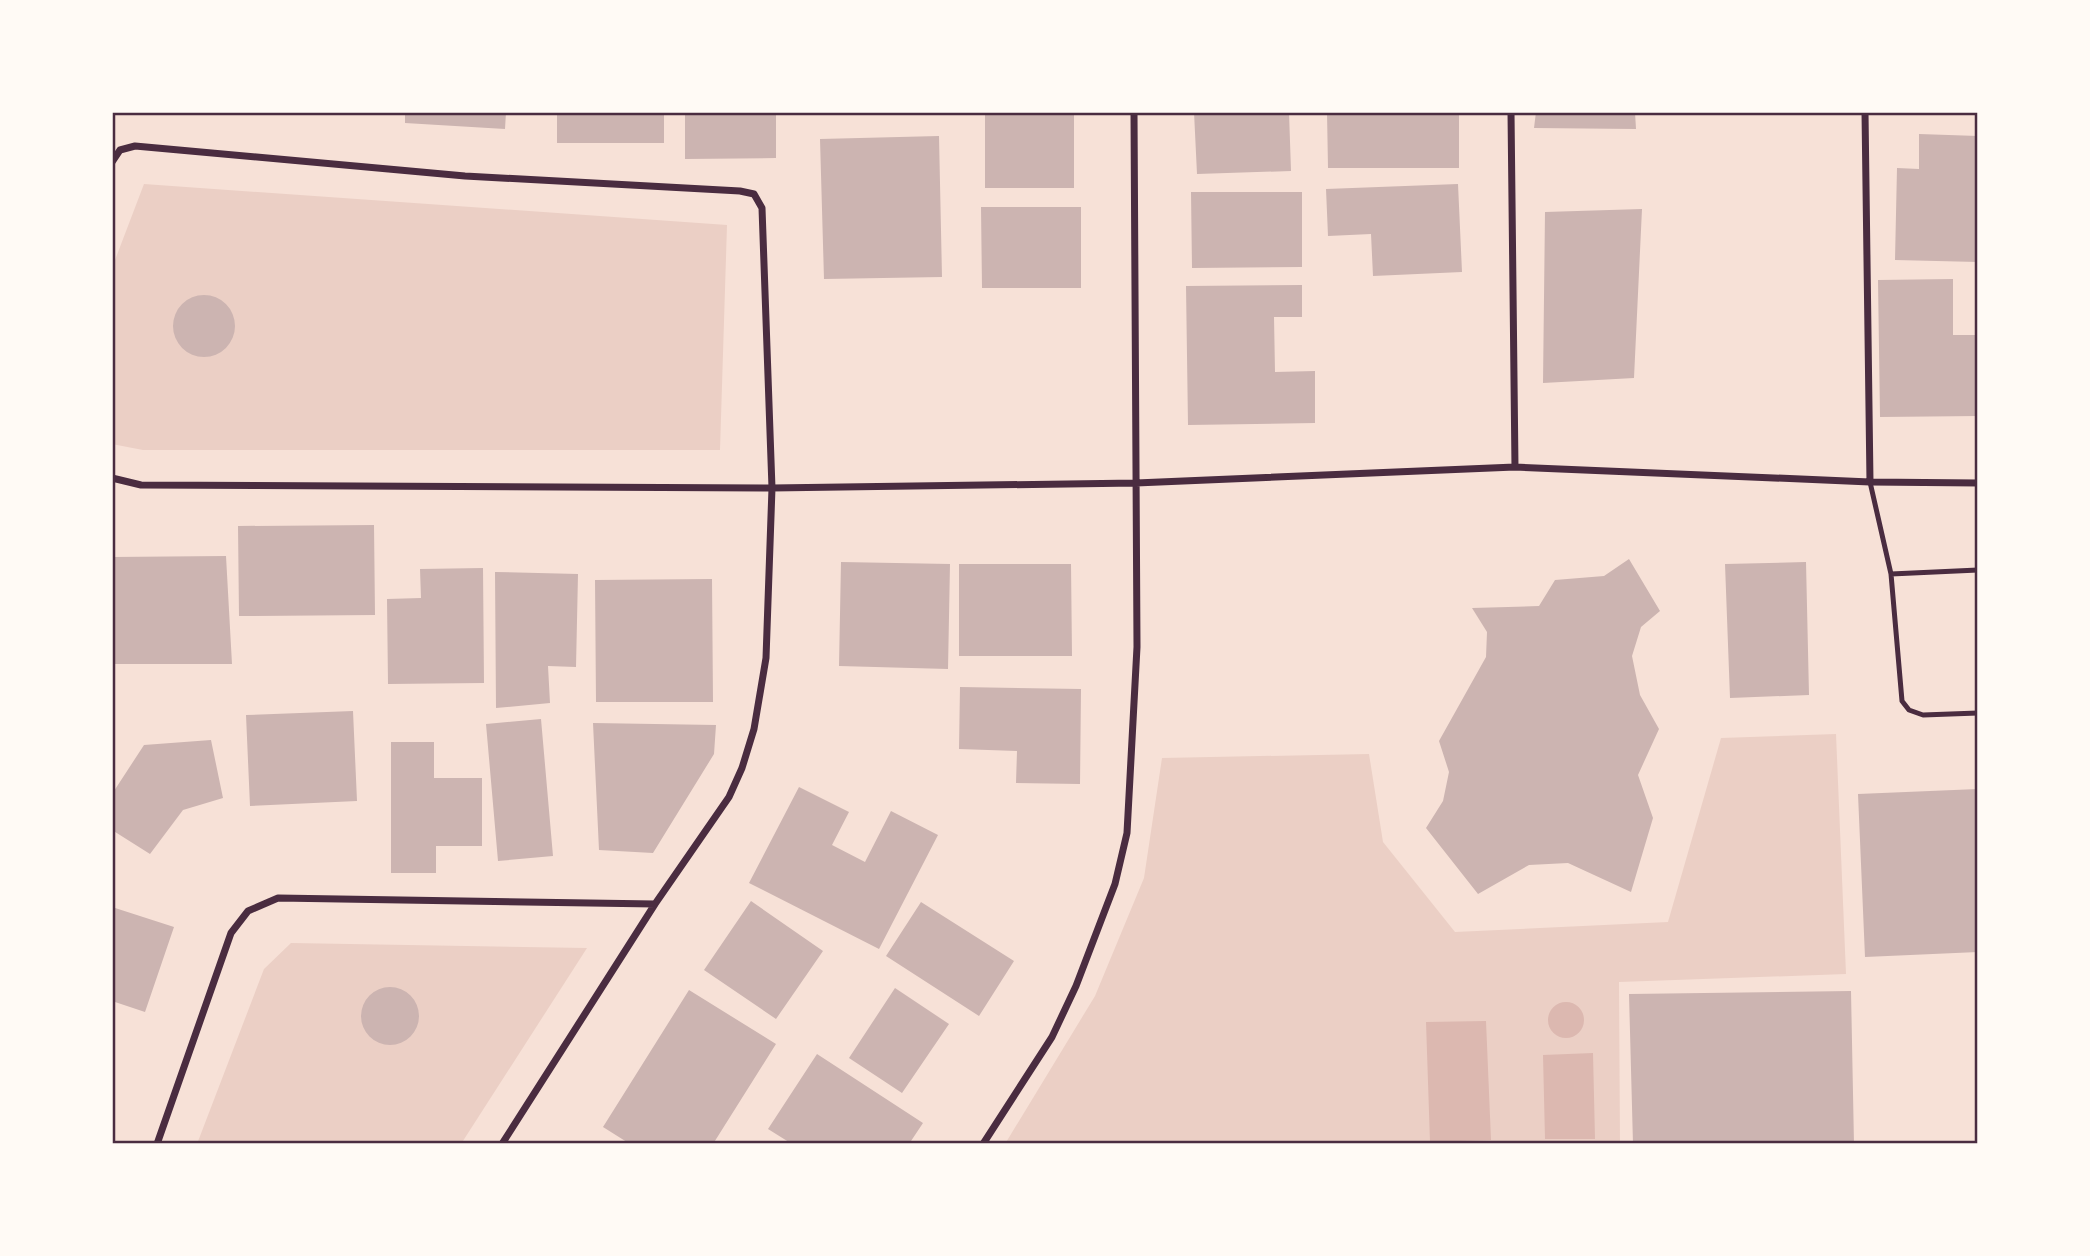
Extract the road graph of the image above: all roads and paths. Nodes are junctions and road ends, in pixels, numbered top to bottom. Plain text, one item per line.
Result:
1 (1134, 112) edge
2 (1511, 112) edge
3 (1865, 112) edge
4 (112, 162) edge
5 (1516, 467) junction
6 (112, 478) edge
7 (1870, 482) junction
8 (1136, 483) junction
9 (1978, 483) edge
10 (772, 488) junction
11 (1978, 570) edge
12 (1891, 574) junction
13 (1978, 713) edge
14 (655, 904) junction
15 (157, 1144) edge
16 (502, 1144) edge
17 (983, 1144) edge

1 - 8 street
2 - 5 street
3 - 7 street
4 - 10 street
5 - 7 street
5 - 8 street
6 - 10 street
7 - 9 street
7 - 12 lane
8 - 10 street
8 - 17 street
10 - 14 street
11 - 12 lane
12 - 13 lane
14 - 15 street
14 - 16 street

